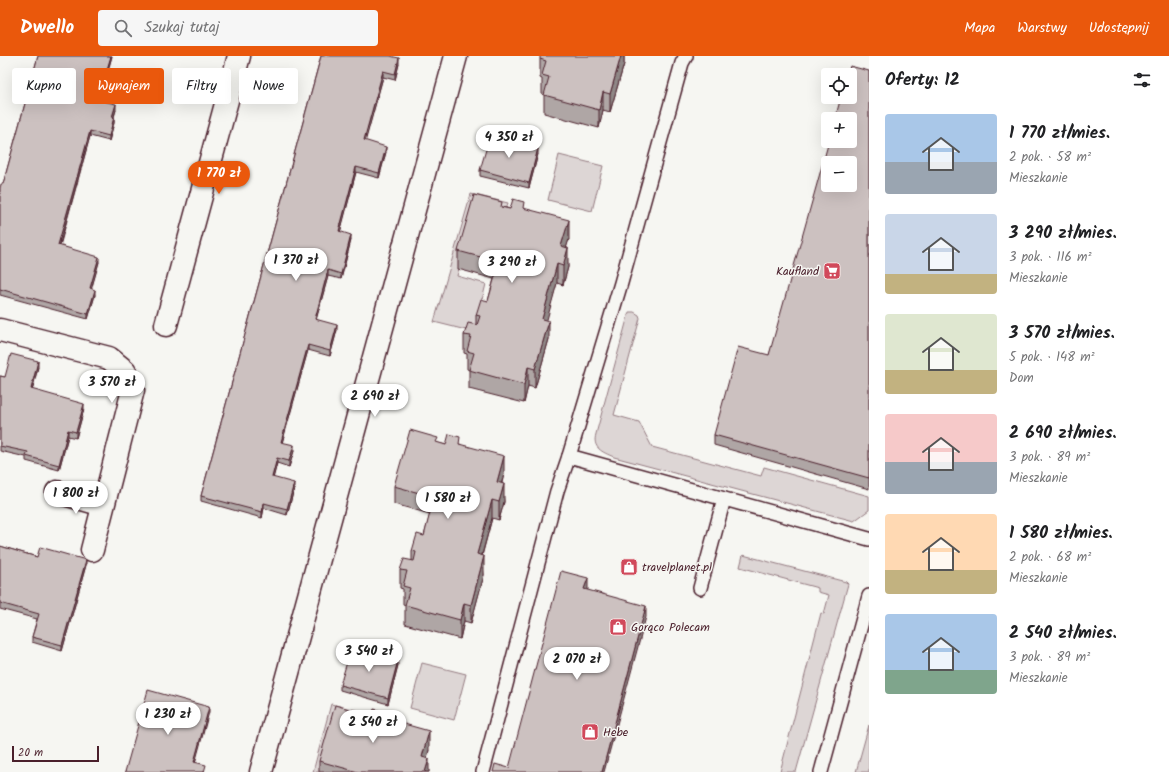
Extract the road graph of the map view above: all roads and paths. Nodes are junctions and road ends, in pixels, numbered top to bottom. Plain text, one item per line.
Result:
1 (239, 56) edge
2 (456, 56) edge
3 (686, 56) edge
4 (166, 325) dead end
5 (0, 330) edge
6 (568, 456) junction
7 (57, 492) dead end
8 (724, 499) junction
9 (104, 505) junction
10 (869, 539) edge
11 (92, 550) dead end
12 (700, 588) dead end
13 (869, 596) edge
14 (261, 772) edge
15 (483, 772) edge
16 (821, 772) edge

1 - 4 street
2 - 14 street
3 - 6 lane
5 - 9 street
6 - 8 lane
6 - 15 lane
7 - 9 street
8 - 10 lane
8 - 12 lane
9 - 11 street
13 - 16 lane

